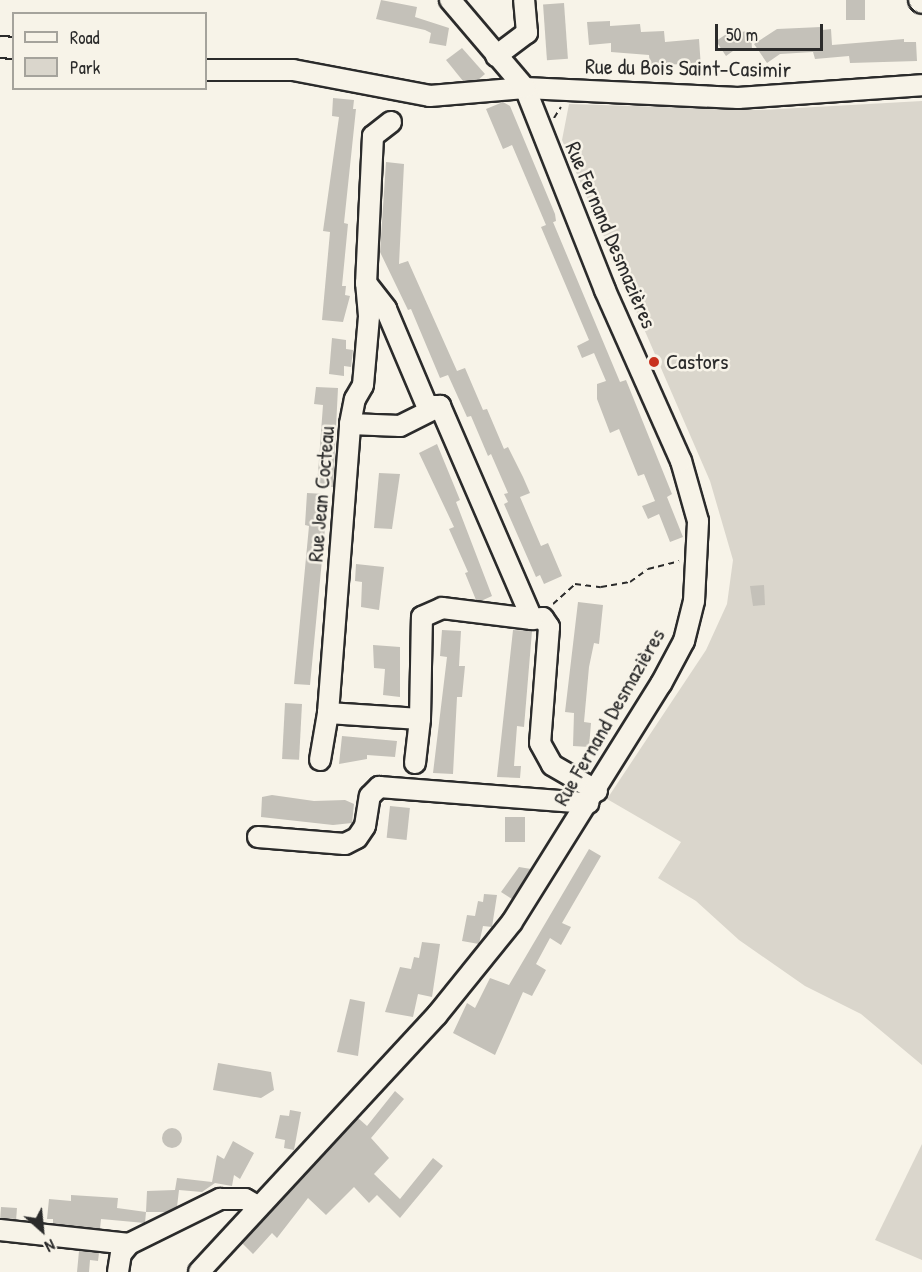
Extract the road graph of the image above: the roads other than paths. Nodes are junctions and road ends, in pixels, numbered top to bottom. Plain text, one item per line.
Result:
1 (450, 0) edge
2 (524, 0) edge
3 (496, 57) junction
4 (207, 70) edge
5 (918, 85) edge
6 (525, 88) junction
7 (391, 122) dead end
8 (366, 283) junction
9 (440, 406) junction
10 (350, 424) junction
11 (540, 623) junction
12 (328, 712) junction
13 (420, 719) junction
14 (320, 760) dead end
15 (415, 763) dead end
16 (593, 797) junction
17 (258, 837) dead end
18 (258, 1206) junction
19 (0, 1230) edge
20 (129, 1244) junction
21 (118, 1272) edge
22 (199, 1272) edge

1 - 3 street
2 - 3 street
3 - 6 street
4 - 6 street, Rue du Bois Saint-Casimir
5 - 6 street, Rue du Bois Saint-Casimir
6 - 16 street, Rue Fernand Desmazières
7 - 8 street, Rue Jean Cocteau
8 - 9 street
8 - 10 street, Rue Jean Cocteau
9 - 10 street
9 - 11 street
10 - 12 street, Rue Jean Cocteau
11 - 13 street
11 - 16 street
12 - 13 street
12 - 14 street, Rue Jean Cocteau
13 - 15 street
16 - 17 street
16 - 18 street, Rue Fernand Desmazières
18 - 20 street
18 - 22 street, Rue Fernand Desmazières
19 - 20 street
20 - 21 street

